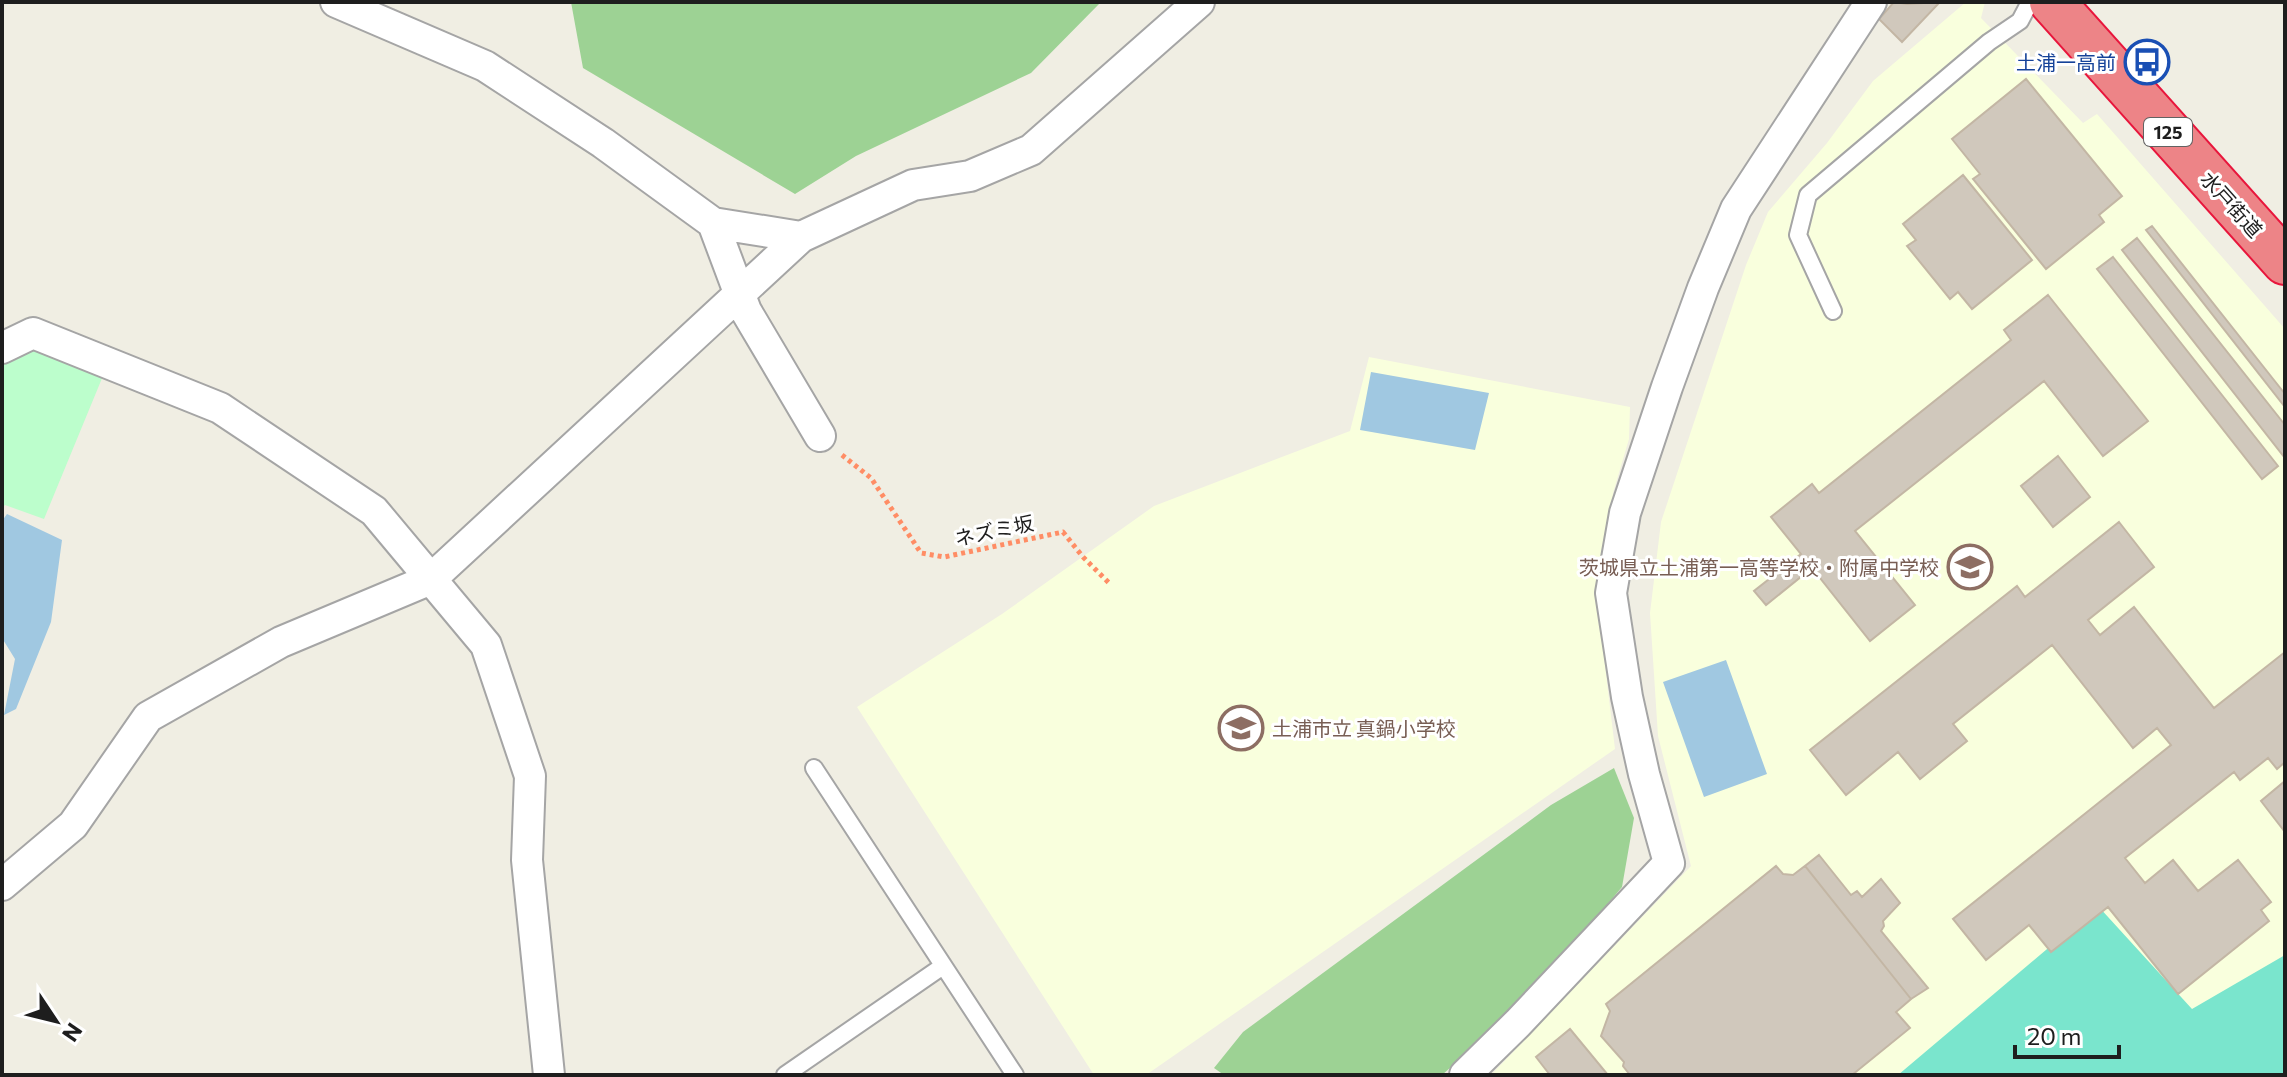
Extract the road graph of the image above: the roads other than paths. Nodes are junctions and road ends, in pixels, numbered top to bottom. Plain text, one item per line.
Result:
1 (336, 2) edge
2 (1199, 2) edge
3 (1871, 2) edge
4 (2030, 2) edge
5 (2052, 2) edge
6 (713, 223) junction
7 (801, 237) junction
8 (2285, 262) edge
9 (740, 295) junction
10 (1833, 311) dead end
11 (2, 348) edge
12 (820, 436) road end
13 (431, 579) junction
14 (814, 768) dead end
15 (2, 885) edge
16 (943, 966) junction
17 (549, 1075) edge
18 (785, 1075) edge
19 (1015, 1075) edge
20 (1465, 1075) edge

1 - 6 street
2 - 7 street
3 - 20 street
4 - 10 lane
5 - 8 highway, 水戸街道 / 125
6 - 7 street
6 - 9 street
7 - 9 street
9 - 12 street
9 - 13 street
11 - 13 street
13 - 15 street
13 - 17 street
14 - 16 lane
16 - 18 lane
16 - 19 lane

